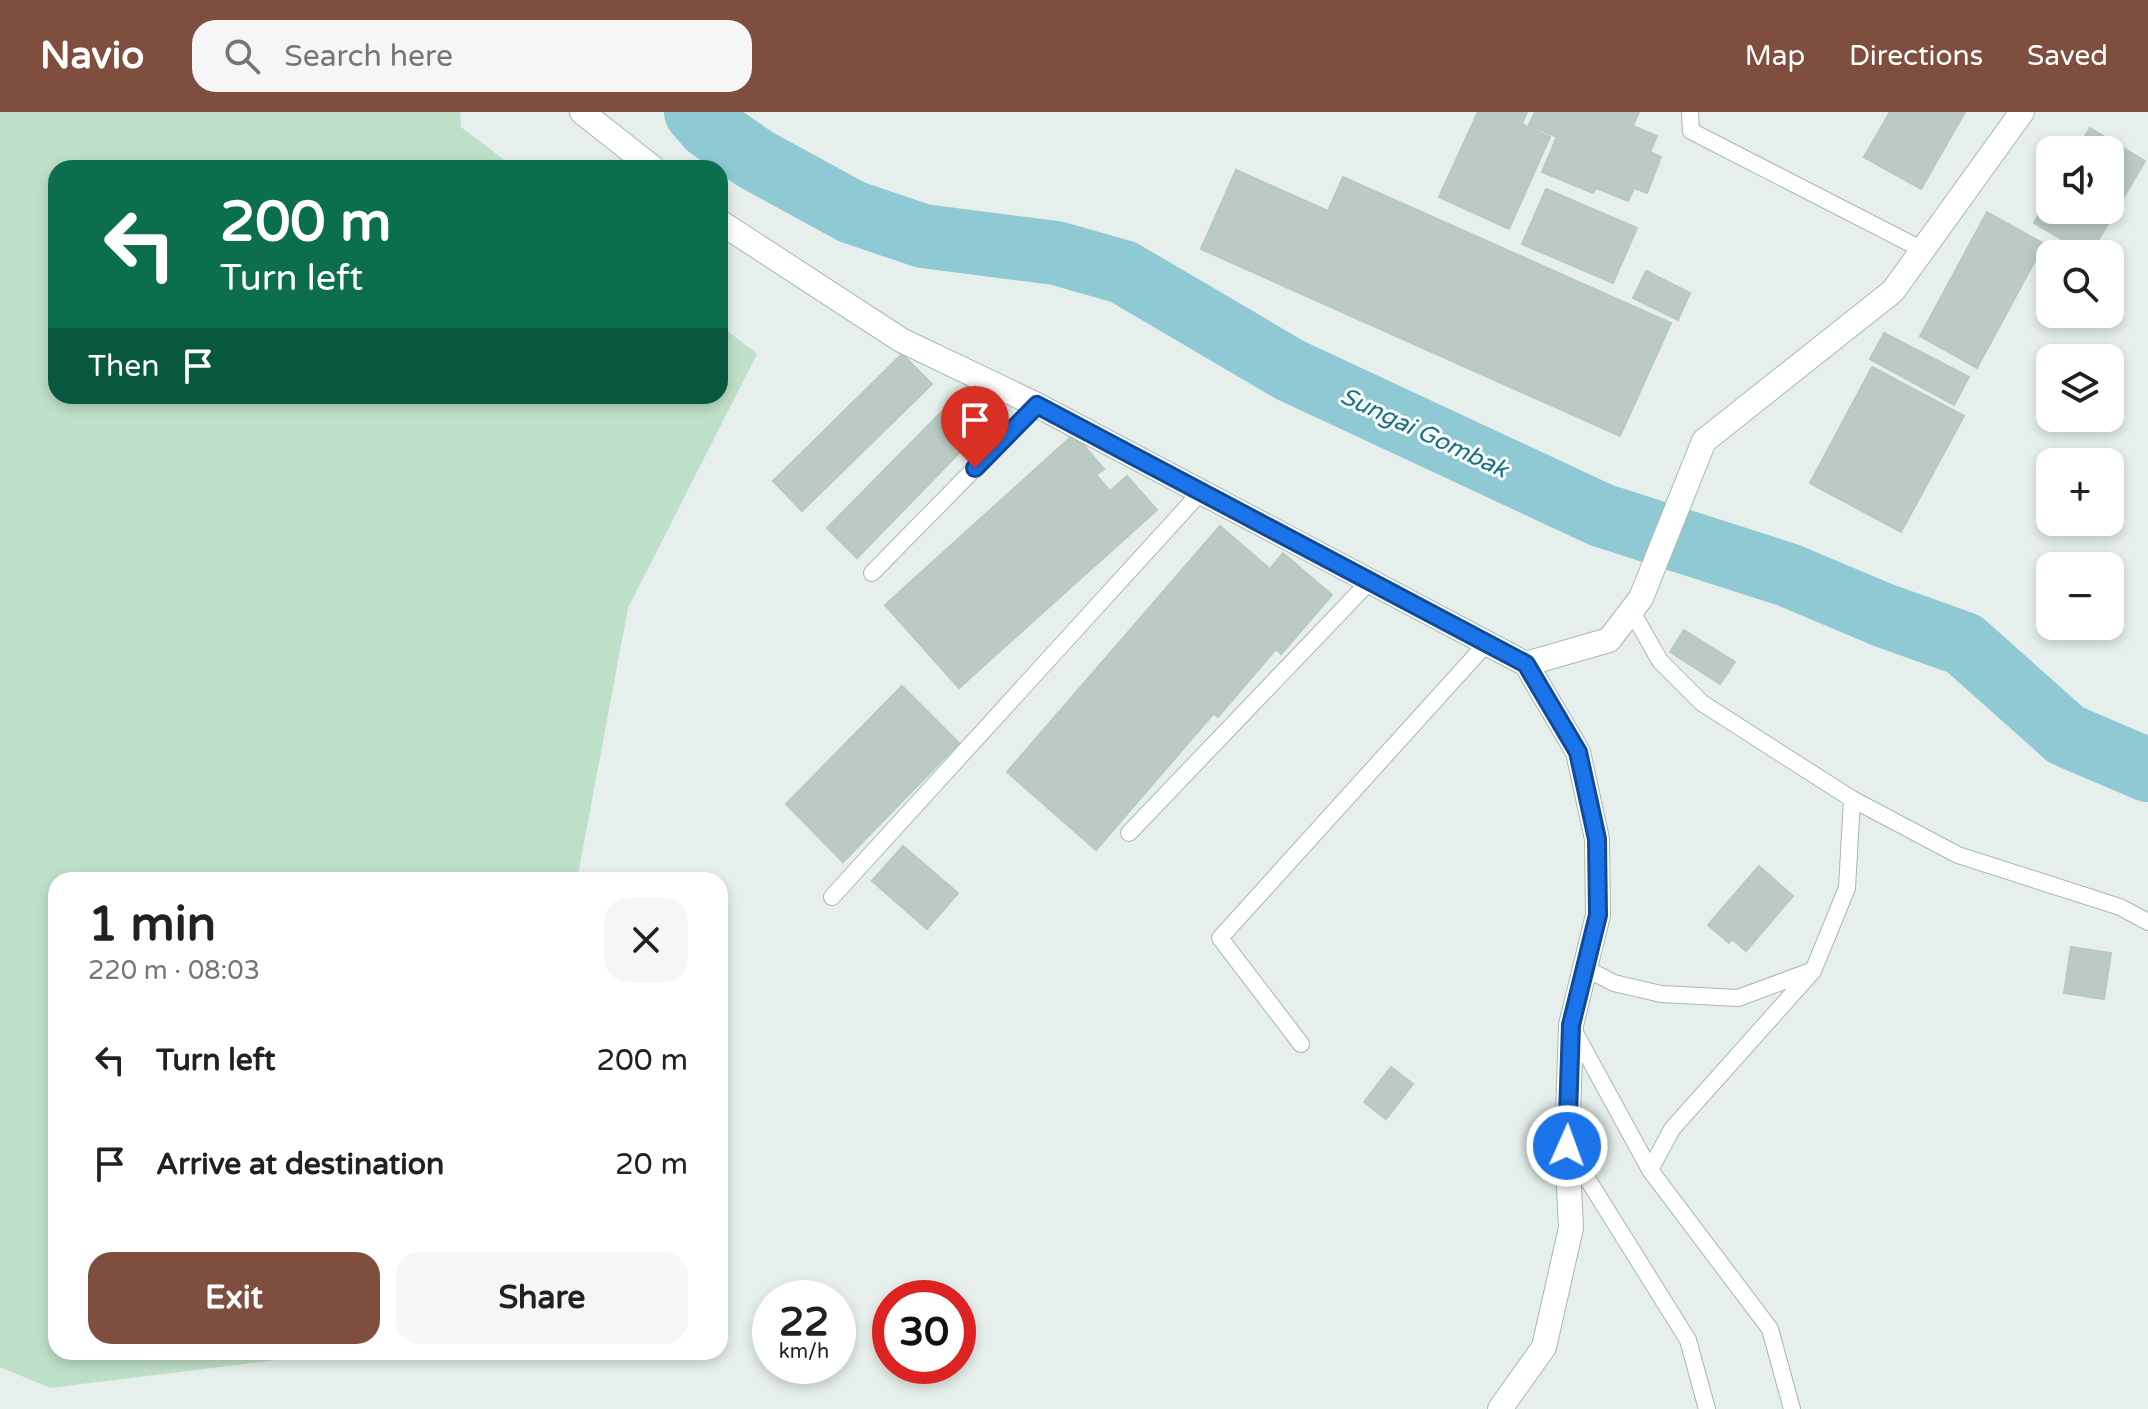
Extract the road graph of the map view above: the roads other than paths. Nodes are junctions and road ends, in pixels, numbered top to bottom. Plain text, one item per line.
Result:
1 (582, 112) edge
2 (1690, 112) edge
3 (2022, 112) edge
4 (643, 160) edge
5 (728, 227) edge
6 (1923, 250) junction
7 (1037, 405) junction
8 (1200, 493) junction
9 (872, 573) dead end
10 (1370, 581) junction
11 (1636, 604) junction
12 (1487, 643) junction
13 (1526, 664) junction
14 (1852, 799) junction
15 (1129, 833) dead end
16 (832, 897) dead end
17 (2148, 922) edge
18 (1587, 969) junction
19 (1813, 971) junction
20 (1571, 1025) junction
21 (1301, 1044) dead end
22 (1567, 1146) junction
23 (1650, 1170) junction
24 (1500, 1409) edge
25 (1707, 1409) edge
26 (1792, 1409) edge

1 - 4 street
2 - 6 lane
3 - 6 street
5 - 7 street
6 - 11 street
7 - 8 street
7 - 9 lane
8 - 10 street
8 - 16 lane
10 - 12 street
10 - 15 lane
11 - 13 street
11 - 14 lane
12 - 13 street
12 - 21 lane
13 - 18 street
14 - 17 lane
14 - 19 lane
18 - 19 lane
18 - 20 street
19 - 23 lane
20 - 22 street
20 - 23 lane
22 - 24 street
22 - 25 lane
23 - 26 lane

